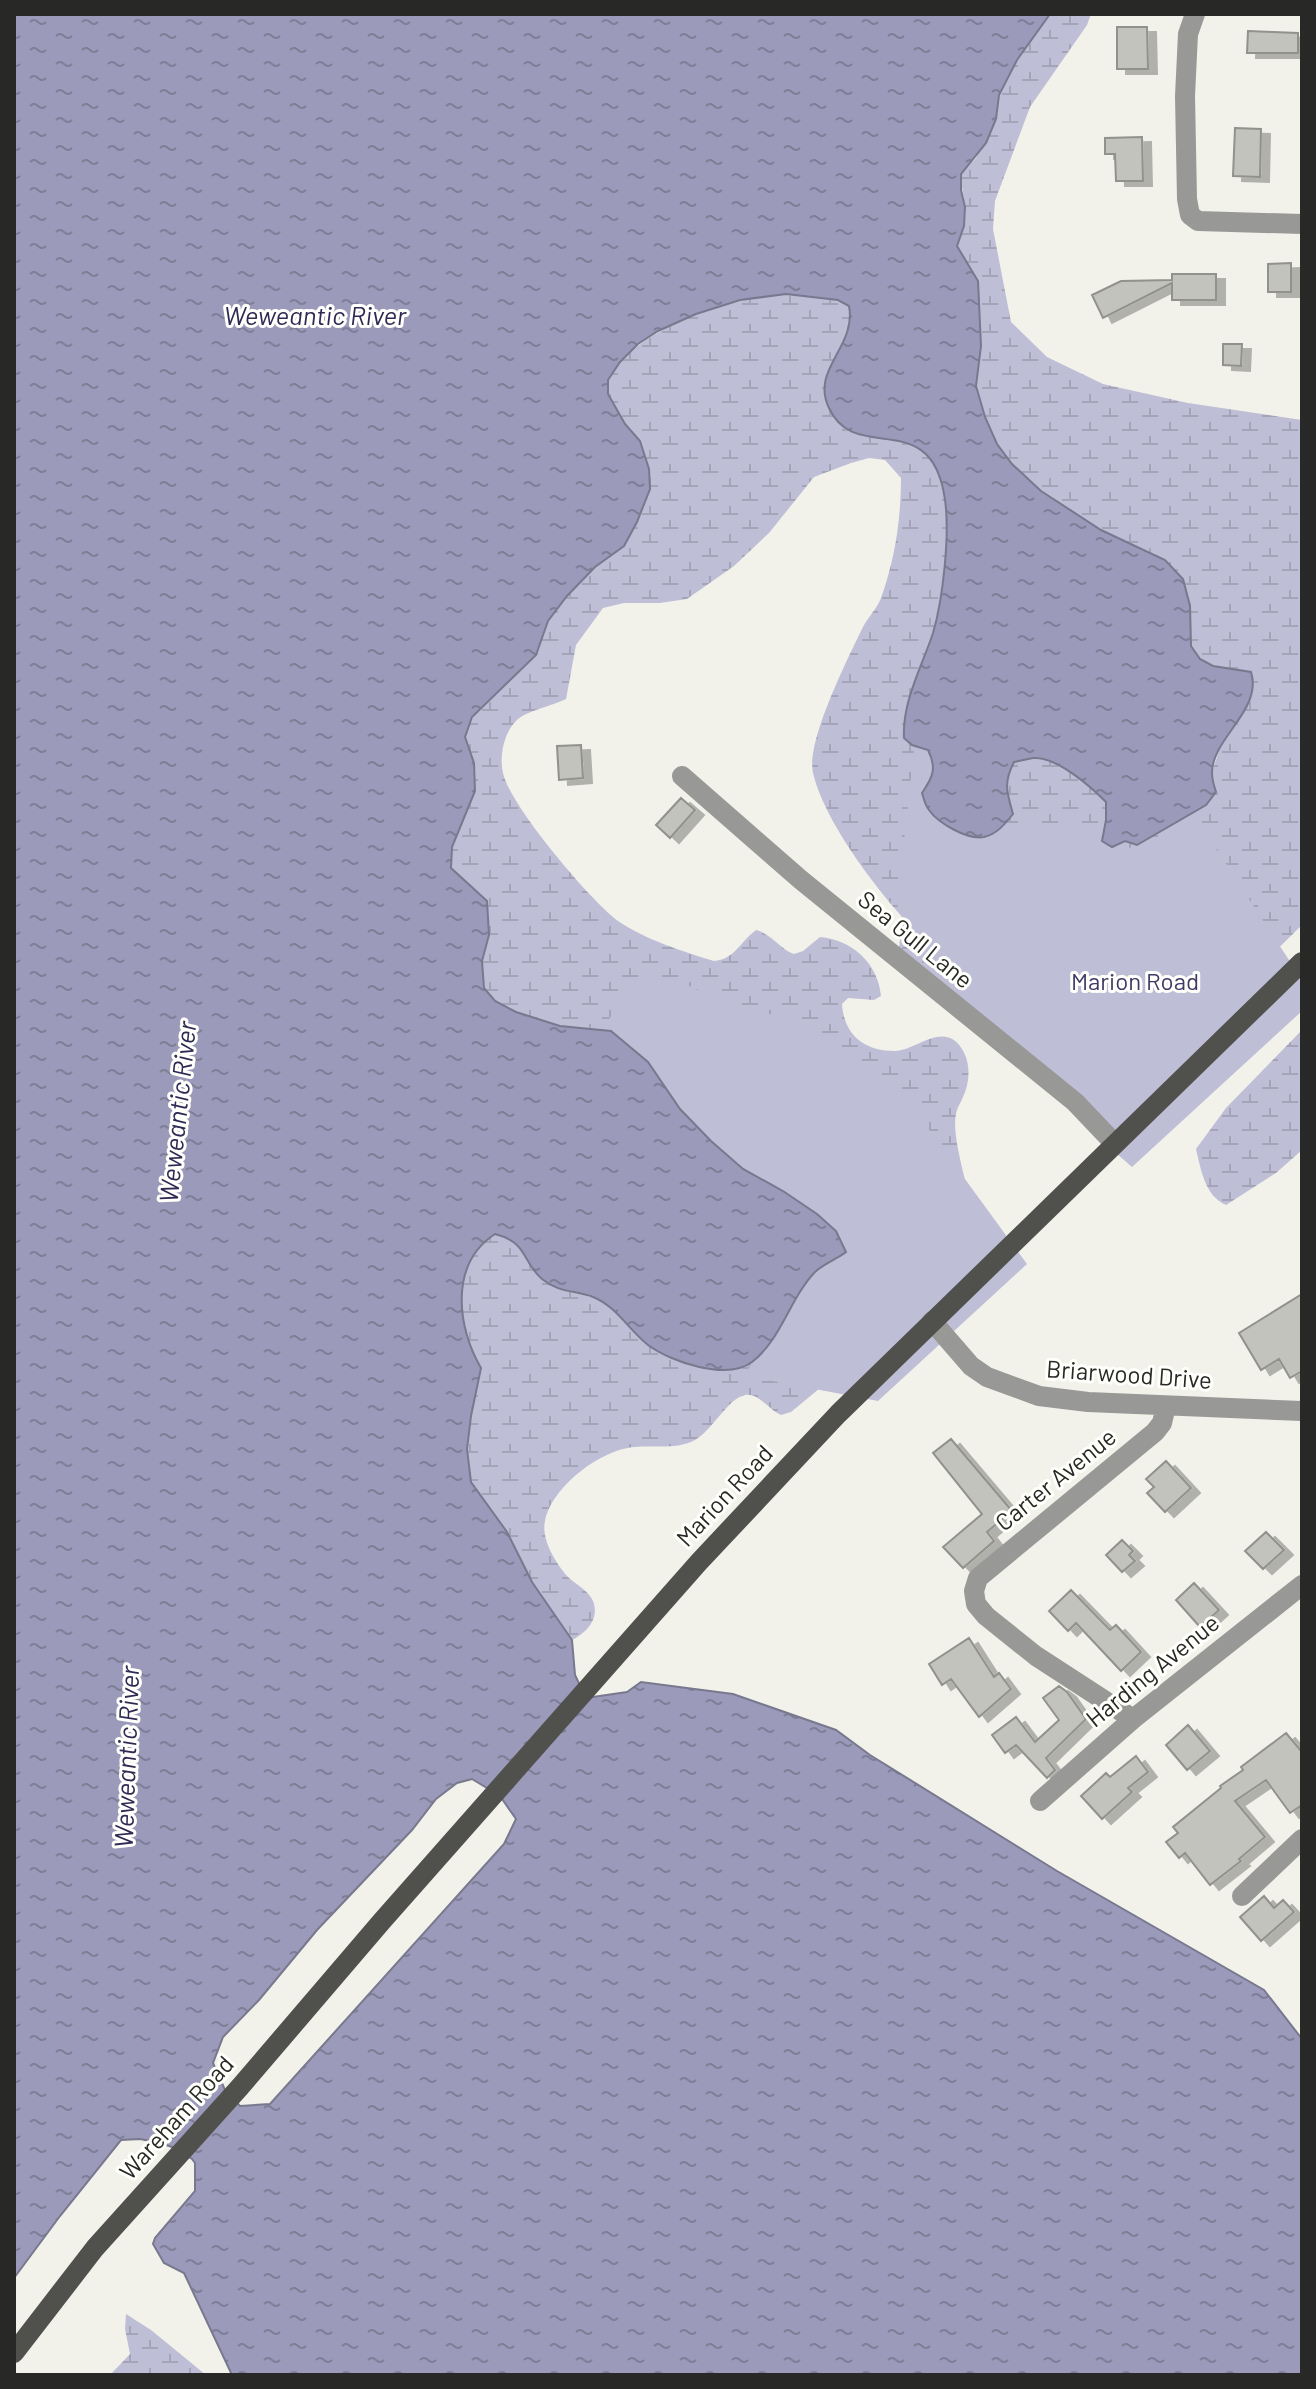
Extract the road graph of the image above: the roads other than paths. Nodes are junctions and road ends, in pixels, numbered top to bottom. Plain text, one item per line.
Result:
1 (1195, 14) edge
2 (1302, 224) edge
3 (682, 776) dead end
4 (1302, 962) edge
5 (1115, 1144) junction
6 (932, 1321) junction
7 (1166, 1406) junction
8 (1302, 1411) edge
9 (1302, 1585) edge
10 (1133, 1719) junction
11 (1040, 1801) dead end
12 (1302, 1839) edge
13 (1242, 1896) dead end
14 (382, 1921) joint
15 (14, 2353) edge

1 - 2 street
3 - 5 street, Sea Gull Lane
4 - 5 main road, Marion Road
5 - 6 main road, Marion Road
6 - 7 street, Briarwood Drive
6 - 14 main road, Marion Road
7 - 8 street, Briarwood Drive
7 - 10 street, Carter Avenue
9 - 10 street, Harding Avenue
10 - 11 street, Harding Avenue
12 - 13 street
14 - 15 main road, Wareham Road

